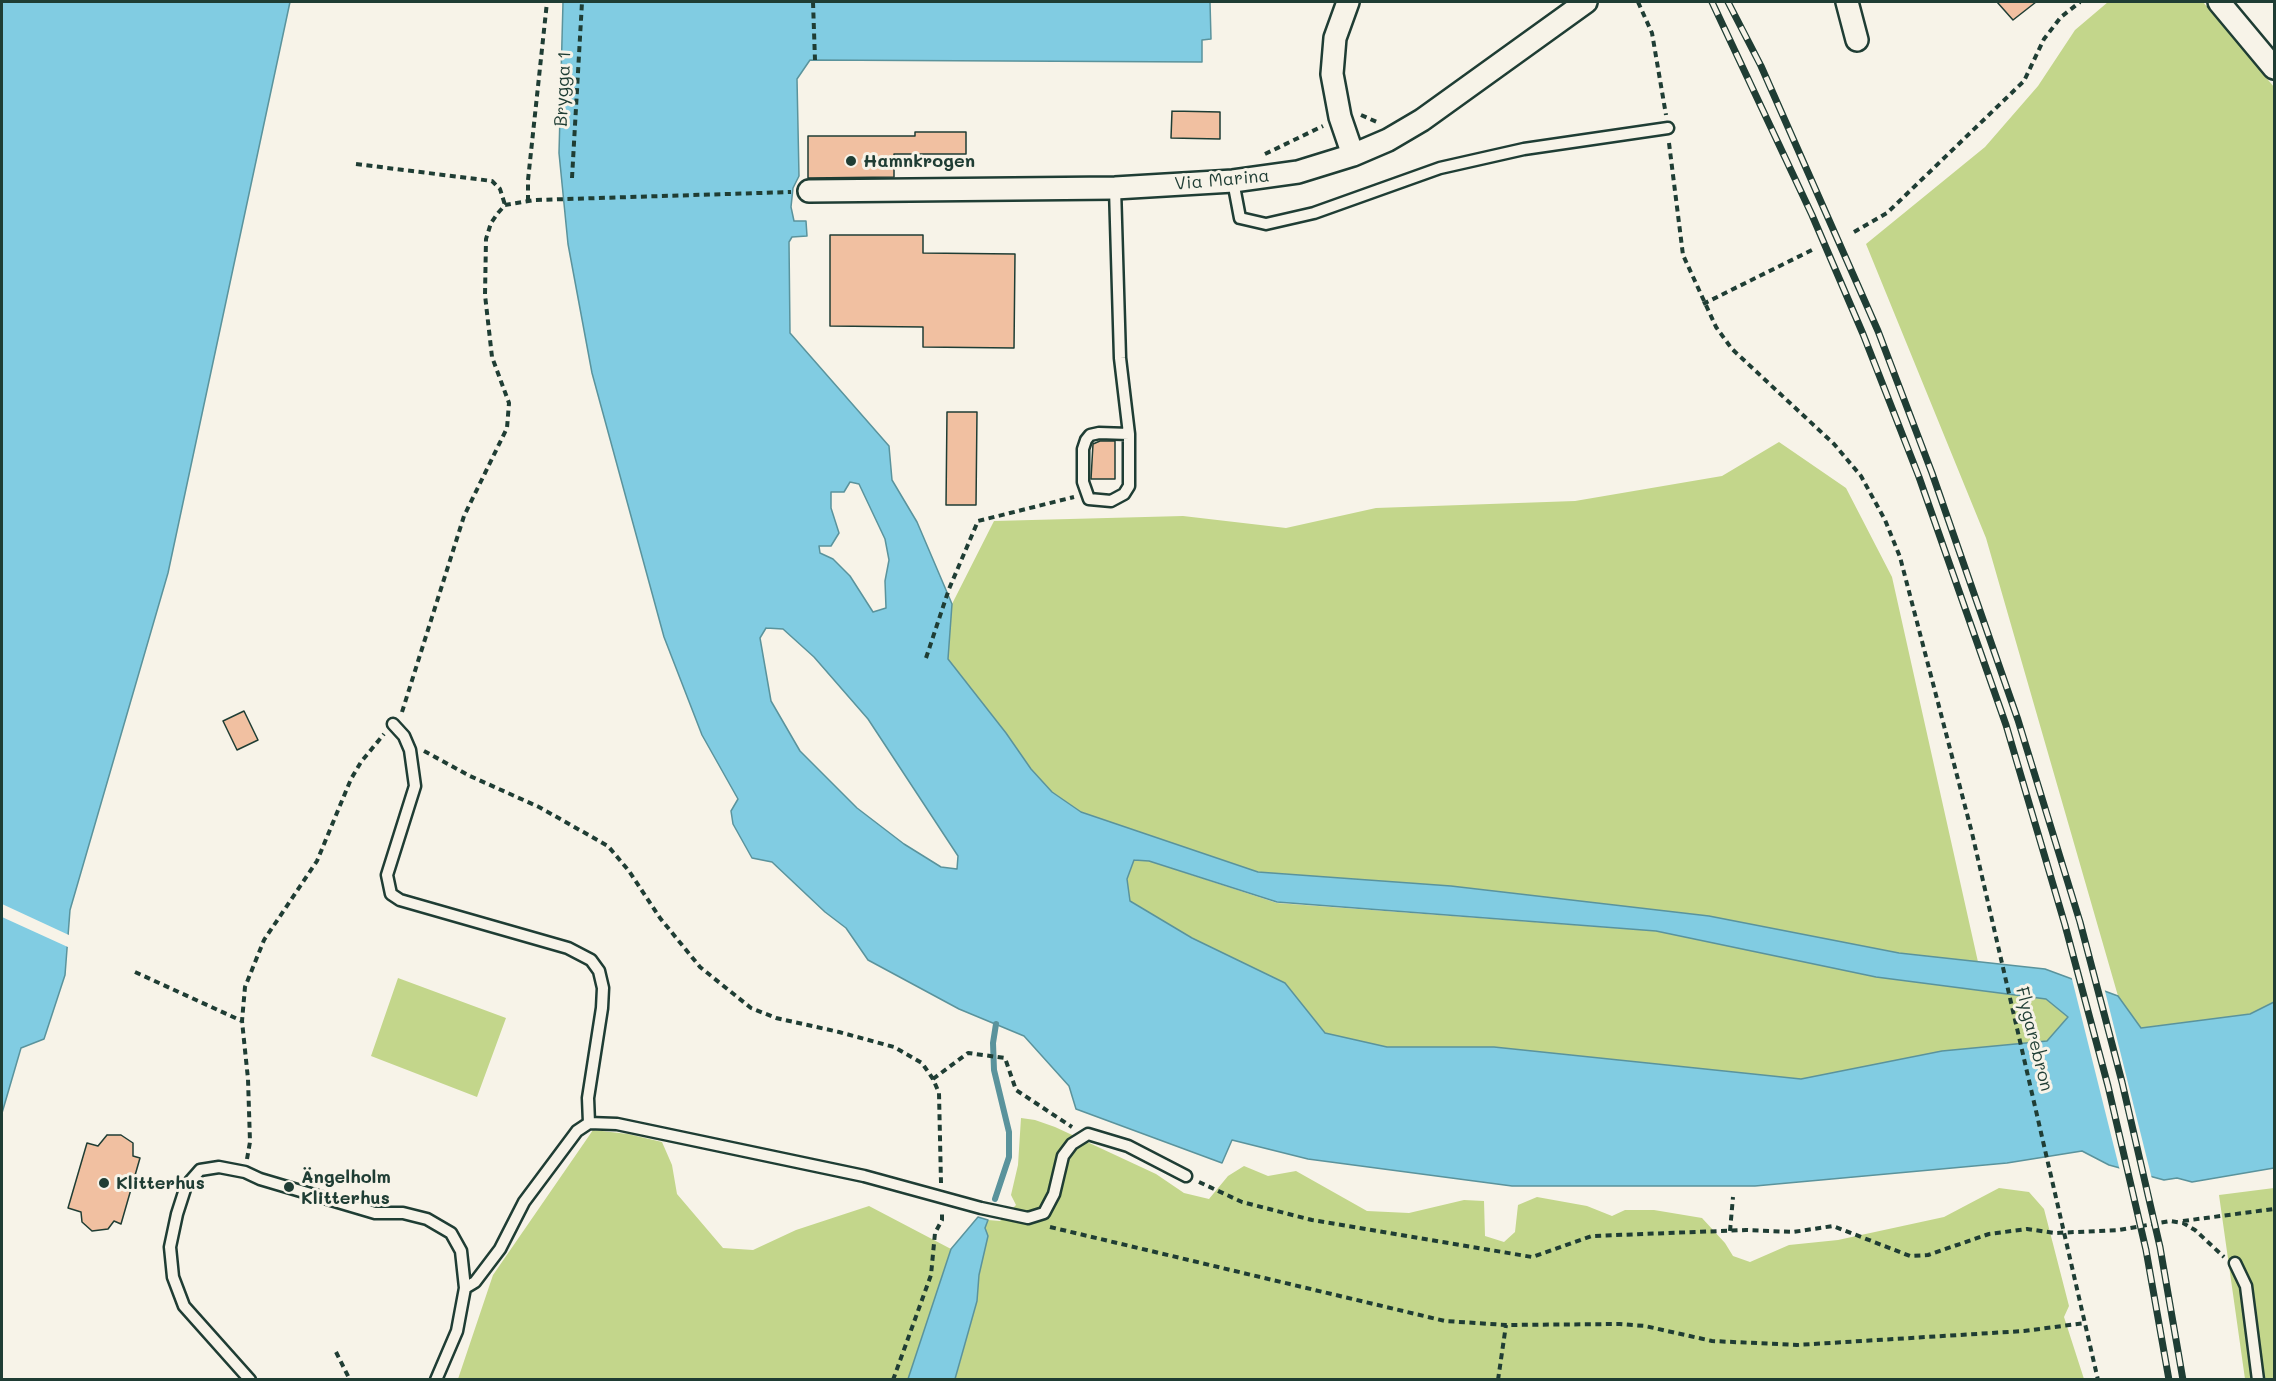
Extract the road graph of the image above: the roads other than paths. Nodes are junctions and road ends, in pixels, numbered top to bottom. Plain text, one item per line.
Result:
1 (1348, 2) edge
2 (1586, 2) edge
3 (1847, 2) edge
4 (2219, 2) edge
5 (1857, 40) dead end
6 (2274, 68) edge
7 (1668, 128) road end
8 (1353, 155) junction
9 (1233, 181) junction
10 (1115, 188) junction
11 (809, 191) road end
12 (1129, 434) junction
13 (393, 724) road end
14 (590, 1123) junction
15 (1186, 1176) road end
16 (2235, 1263) road end
17 (465, 1288) junction
18 (250, 1380) edge
19 (436, 1380) edge
20 (2258, 1380) edge

1 - 8 street
2 - 8 street, Via Marina
3 - 5 street
4 - 6 street
7 - 9 lane
8 - 9 street, Via Marina
9 - 10 street, Via Marina
10 - 11 street, Via Marina
10 - 12 lane
12 - 12 lane
13 - 14 lane
14 - 15 lane
14 - 17 lane
16 - 20 lane
17 - 18 lane
17 - 19 lane

